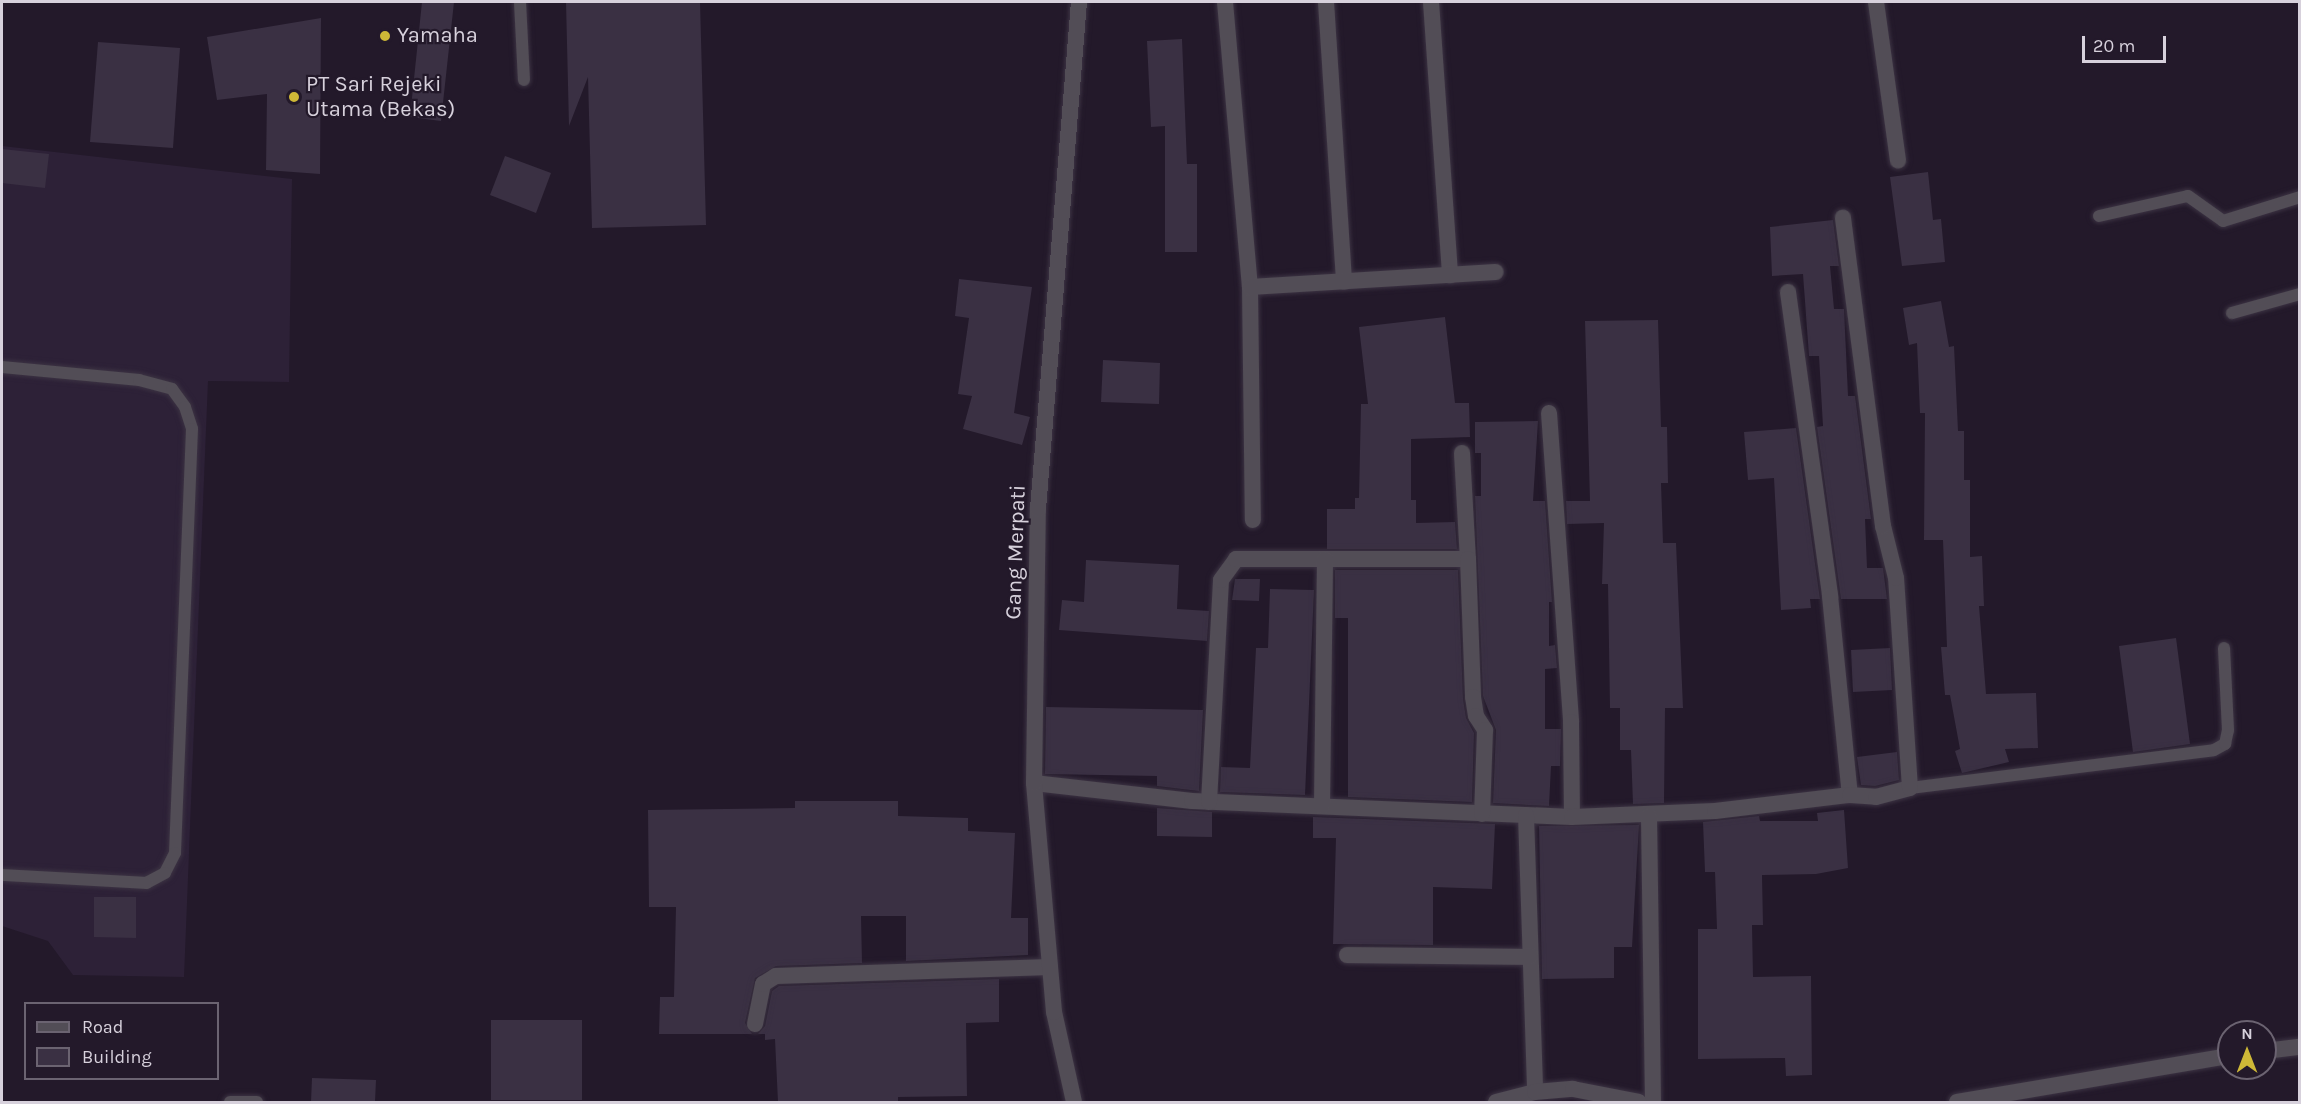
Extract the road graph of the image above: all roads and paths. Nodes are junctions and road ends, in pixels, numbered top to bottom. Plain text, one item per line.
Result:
1 (520, 2) edge
2 (1079, 2) edge
3 (1225, 2) edge
4 (1326, 2) edge
5 (1431, 2) edge
6 (1876, 2) edge
7 (524, 80) dead end
8 (1898, 160) dead end
9 (2300, 197) edge
10 (2099, 216) dead end
11 (1843, 218) dead end
12 (1496, 272) dead end
13 (1450, 275) junction
14 (1344, 281) junction
15 (1250, 287) junction
16 (1788, 292) dead end
17 (2300, 294) edge
18 (2232, 313) dead end
19 (2, 367) edge
20 (1549, 413) dead end
21 (1462, 453) dead end
22 (1252, 520) dead end
23 (1325, 559) junction
24 (1468, 559) junction
25 (2224, 648) dead end
26 (1034, 783) junction
27 (1910, 788) junction
28 (1850, 795) junction
29 (1209, 802) junction
30 (1322, 806) junction
31 (1482, 814) junction
32 (1526, 815) junction
33 (1650, 816) junction
34 (1572, 818) junction
35 (2, 875) edge
36 (1347, 954) dead end
37 (1530, 957) junction
38 (1050, 967) junction
39 (755, 1024) dead end
40 (2300, 1047) edge
41 (2277, 1050) edge
42 (2217, 1058) edge
43 (1534, 1092) junction
44 (230, 1102) edge
45 (257, 1102) edge
46 (1074, 1102) edge
47 (1496, 1102) edge
48 (1639, 1102) edge
49 (1653, 1102) edge
50 (1957, 1102) edge

1 - 7 lane
2 - 26 street, Gang Merpati
3 - 15 street
4 - 14 street
5 - 13 street
6 - 8 street
9 - 10 lane
11 - 27 street
12 - 13 street
13 - 14 street
14 - 15 street
15 - 22 street
16 - 28 street
17 - 18 lane
19 - 35 lane
20 - 34 street
21 - 24 street
23 - 24 street
23 - 29 street
23 - 30 street
24 - 31 street
25 - 27 lane
26 - 29 street
26 - 38 street, Gang Merpati
27 - 28 street
28 - 33 street
29 - 30 street
30 - 31 street
31 - 32 street
32 - 34 street
32 - 37 street
33 - 34 street
33 - 49 street
36 - 37 street
37 - 43 street
38 - 39 street
38 - 46 street, Gang Merpati
40 - 41 street
42 - 50 street
43 - 47 street
43 - 48 street
44 - 45 lane

